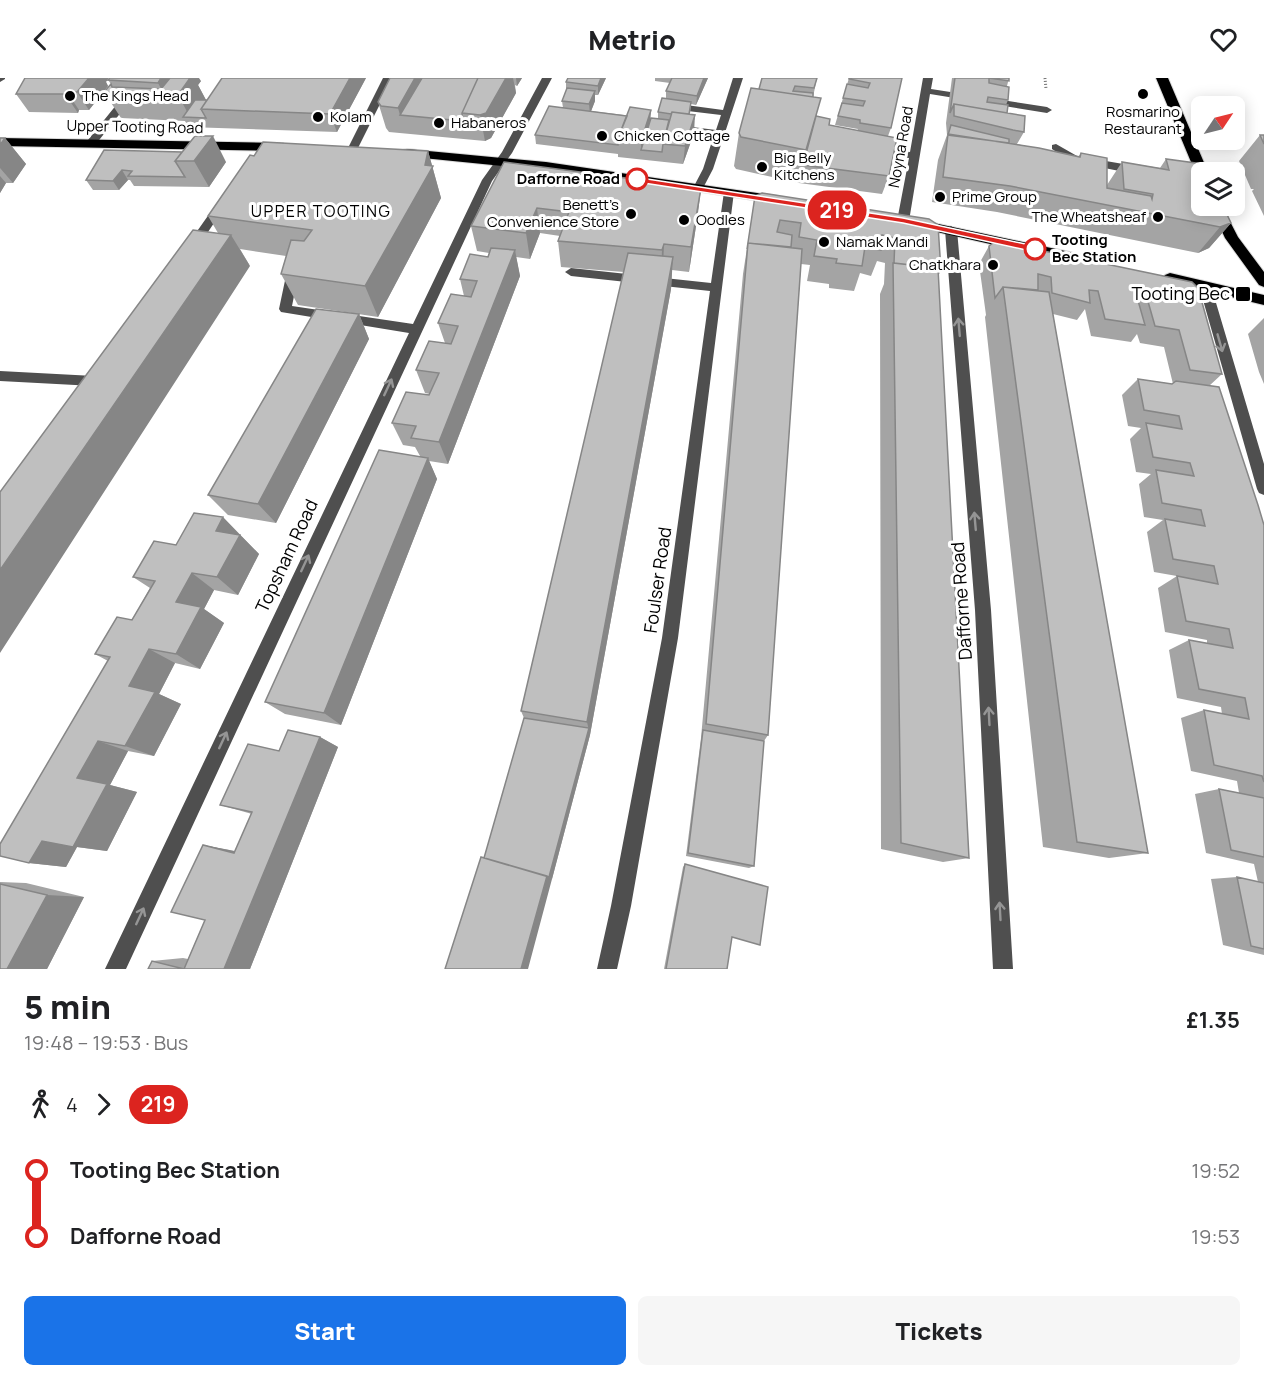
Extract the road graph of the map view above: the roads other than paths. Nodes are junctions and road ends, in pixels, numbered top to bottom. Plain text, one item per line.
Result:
1 (143, 78) edge
2 (547, 78) edge
3 (738, 78) edge
4 (928, 78) edge
5 (1162, 78) edge
6 (391, 79) edge
7 (926, 91) junction
8 (665, 105) edge
9 (1047, 110) dead end
10 (726, 113) junction
11 (661, 126) edge
12 (720, 133) junction
13 (0, 142) edge
14 (92, 142) junction
15 (257, 146) junction
16 (1056, 147) dead end
17 (292, 148) edge
18 (869, 148) edge
19 (351, 152) edge
20 (396, 153) edge
21 (915, 156) junction
22 (499, 162) junction
23 (1193, 162) edge
24 (246, 163) edge
25 (1149, 175) edge
26 (698, 188) junction
27 (729, 192) junction
28 (227, 196) edge
29 (796, 203) edge
30 (1221, 216) edge
31 (898, 220) joint
32 (951, 230) junction
33 (181, 261) edge
34 (1099, 263) edge
35 (294, 269) edge
36 (571, 272) dead end
37 (1152, 274) edge
38 (1264, 282) edge
39 (1205, 286) junction
40 (716, 288) junction
41 (1264, 300) edge
42 (415, 329) junction
43 (0, 376) edge
44 (94, 381) edge
45 (1264, 489) edge
46 (115, 969) edge
47 (607, 969) edge
48 (1003, 969) edge

1 - 14 street
2 - 22 street, Topsham Road
3 - 10 street
4 - 7 street, Noyna Road
5 - 23 highway
6 - 19 street
7 - 9 street
7 - 21 street, Noyna Road
8 - 10 street
10 - 12 street
11 - 12 street
12 - 26 street
13 - 14 highway, Upper Tooting Road
14 - 15 highway, Upper Tooting Road
15 - 17 highway, Upper Tooting Road
15 - 24 street
16 - 25 street
18 - 21 street
20 - 22 highway
21 - 31 street, Noyna Road
22 - 26 highway
22 - 42 street, Topsham Road
26 - 27 highway
27 - 29 highway
27 - 40 street, Foulser Road
28 - 33 street
30 - 38 highway
31 - 32 highway
32 - 34 highway
48 -> 32 street, Dafforne Road
35 - 42 street
36 - 40 street
37 - 39 highway
39 - 41 highway
39 -> 45 street
40 - 47 street, Foulser Road
46 -> 42 street, Topsham Road
43 - 44 street

